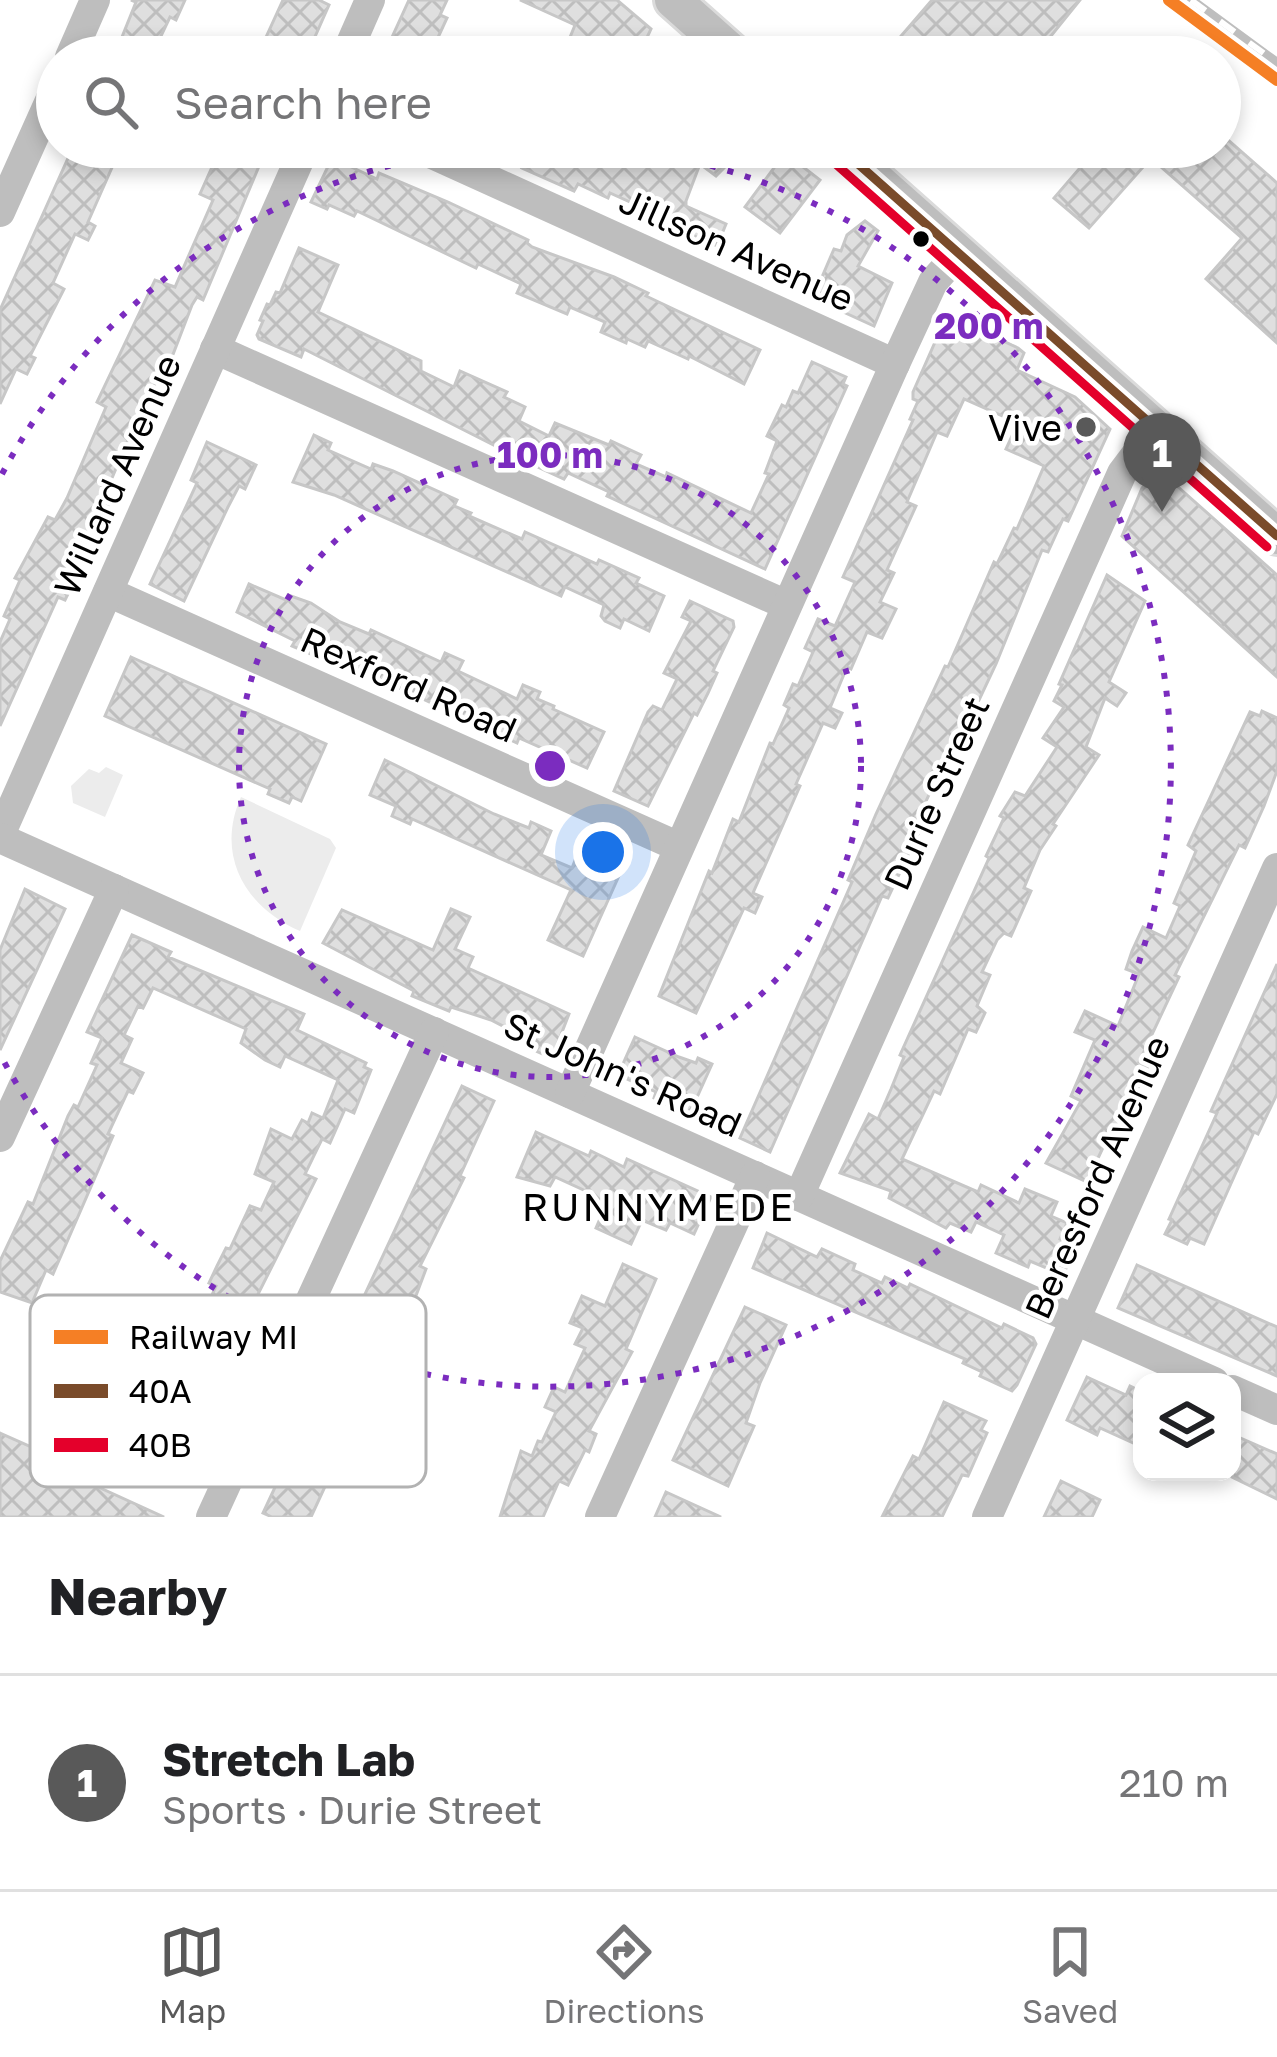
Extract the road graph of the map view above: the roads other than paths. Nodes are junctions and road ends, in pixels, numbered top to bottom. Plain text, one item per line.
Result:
1 (95, 0) edge
2 (370, 0) edge
3 (674, 0) edge
4 (79, 36) edge
5 (354, 36) edge
6 (714, 36) edge
7 (36, 132) edge
8 (296, 168) edge
9 (462, 168) edge
10 (862, 168) edge
11 (0, 212) edge
12 (958, 254) junction
13 (215, 349) junction
14 (895, 364) junction
15 (1156, 428) junction
16 (1277, 536) edge
17 (108, 592) junction
18 (788, 605) junction
19 (0, 836) edge
20 (677, 846) junction
21 (1277, 868) edge
22 (114, 889) junction
23 (434, 1032) junction
24 (570, 1093) junction
25 (0, 1137) edge
26 (755, 1176) junction
27 (799, 1196) junction
28 (313, 1295) edge
29 (1076, 1320) junction
30 (1194, 1373) edge
31 (1241, 1394) edge
32 (1277, 1410) edge
33 (225, 1487) edge
34 (211, 1517) edge
35 (600, 1517) edge
36 (987, 1517) edge

1 - 4 street
2 - 5 street
3 - 6 main road
7 - 11 street
8 - 13 street, Willard Avenue
9 - 14 street, Jillson Avenue
10 - 12 main road
12 - 14 street
12 - 15 main road
13 - 17 street, Willard Avenue
13 - 18 street
14 - 18 street
15 - 16 main road
15 - 27 street, Durie Street
17 - 19 street, Willard Avenue
17 - 20 street, Rexford Road
18 - 20 street
19 - 22 street, St John's Road
20 - 24 street
21 - 29 street, Beresford Avenue
22 - 23 street, St John's Road
22 - 25 street
23 - 24 street, St John's Road
23 - 28 street
24 - 26 street, St John's Road
26 - 27 street, St John's Road
26 - 35 street
27 - 29 street, St John's Road
29 - 30 street, St John's Road
29 - 36 street, Beresford Avenue
31 - 32 street
33 - 34 street

